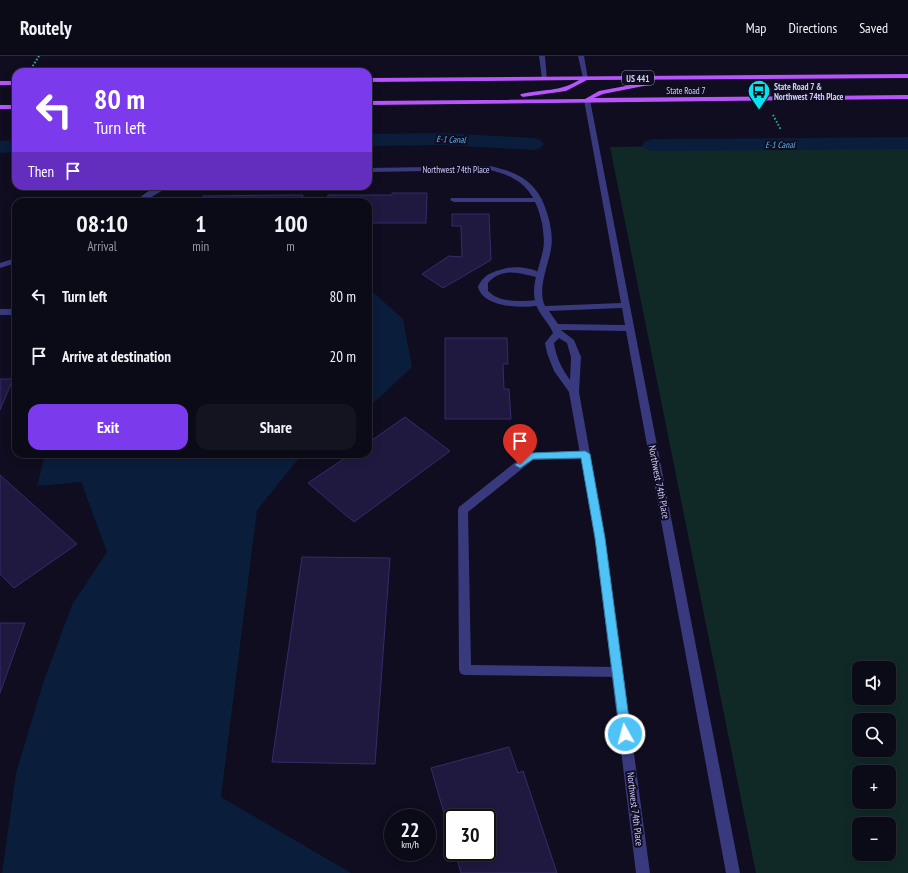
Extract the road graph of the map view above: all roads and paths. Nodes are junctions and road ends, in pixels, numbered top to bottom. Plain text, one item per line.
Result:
1 (39, 56) edge
2 (542, 56) edge
3 (581, 56) edge
4 (32, 68) edge
5 (908, 76) edge
6 (693, 77) junction
7 (586, 78) junction
8 (545, 79) junction
9 (372, 80) edge
10 (0, 83) edge
11 (12, 83) edge
12 (908, 97) edge
13 (587, 100) junction
14 (472, 102) junction
15 (372, 103) edge
16 (0, 107) edge
17 (12, 107) edge
18 (372, 170) edge
19 (158, 190) edge
20 (144, 198) edge
21 (454, 200) dead end
22 (539, 200) junction
23 (12, 262) edge
24 (0, 266) edge
25 (540, 276) junction
26 (626, 305) junction
27 (541, 306) junction
28 (0, 312) edge
29 (12, 312) edge
30 (630, 328) junction
31 (557, 330) junction
32 (574, 392) junction
33 (585, 454) junction
34 (617, 672) junction
35 (644, 873) edge
36 (733, 873) edge

1 - 4 path
2 - 8 street
3 - 7 street
5 - 6 main road, State Road 7 / US 441
6 - 7 main road, State Road 7 / US 441
6 - 13 main road
7 - 8 main road, State Road 7 / US 441
7 - 14 main road
8 - 9 main road, State Road 7 / US 441
10 - 11 main road
12 - 13 main road, State Road 7 / US 441
13 - 14 main road, State Road 7 / US 441
13 - 26 street, Northwest 74th Place
14 - 15 main road, State Road 7 / US 441
16 - 17 main road
18 - 22 street, Northwest 74th Place
19 - 20 street
21 - 22 street
22 - 25 street, Northwest 74th Place
23 - 24 street
25 - 27 street, Northwest 74th Place
25 - 27 street
26 - 27 street
26 - 30 street, Northwest 74th Place
27 - 31 street
28 - 29 street
30 - 31 street
30 - 36 street, Northwest 74th Place
31 - 32 street
31 - 32 street, Northwest 74th Place
32 - 33 street, Northwest 74th Place
33 - 34 street, Northwest 74th Place
33 - 34 street
34 - 35 street, Northwest 74th Place

